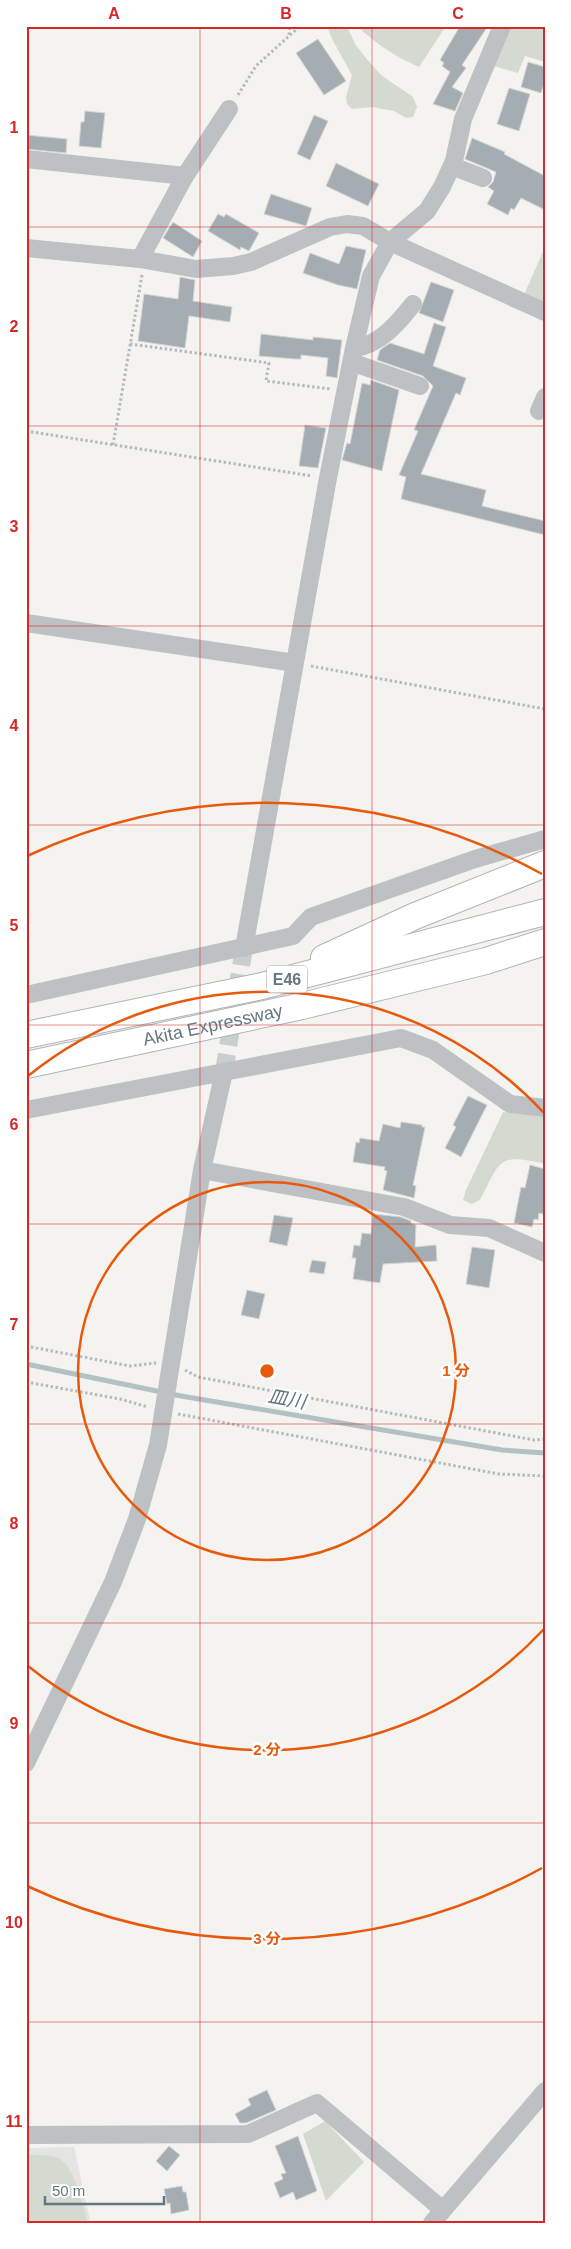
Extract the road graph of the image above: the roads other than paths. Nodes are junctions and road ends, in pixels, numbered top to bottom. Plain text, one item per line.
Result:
1 (502, 26) edge
2 (229, 109) road end
3 (26, 159) edge
4 (452, 166) junction
5 (185, 176) junction
6 (483, 178) dead end
7 (390, 242) junction
8 (26, 248) edge
9 (142, 259) junction
10 (413, 304) dead end
11 (545, 312) edge
12 (353, 355) junction
13 (420, 386) dead end
14 (26, 622) edge
15 (296, 664) junction
16 (545, 839) edge
17 (545, 864) edge
18 (545, 912) edge
19 (545, 942) edge
20 (244, 948) junction
21 (545, 949) edge
22 (486, 961) junction
23 (262, 986) junction
24 (26, 994) edge
25 (26, 1035) edge
26 (26, 1065) edge
27 (224, 1072) junction
28 (545, 1108) edge
29 (26, 1110) edge
30 (202, 1170) junction
31 (545, 1253) edge
32 (26, 1763) edge
33 (545, 2090) edge
34 (26, 2135) edge
35 (437, 2216) edge

1 - 4 street
2 - 5 street
3 - 5 street
4 - 6 street
4 - 7 street
5 - 9 street
7 - 9 street
7 - 11 street
7 - 12 street
8 - 9 street
10 - 12 street
12 - 13 street
12 - 15 street
14 - 15 street
15 - 20 street
16 - 20 street
17 - 23 highway
18 - 23 highway, Akita Expressway / E46
19 - 22 highway, Akita Expressway / E46
20 - 24 street
21 - 22 highway
22 - 26 highway, Akita Expressway / E46
23 - 25 highway, Akita Expressway / E46
27 - 28 street
27 - 29 street
27 - 30 street
30 - 31 street
30 - 32 street
33 - 35 street
34 - 35 street

